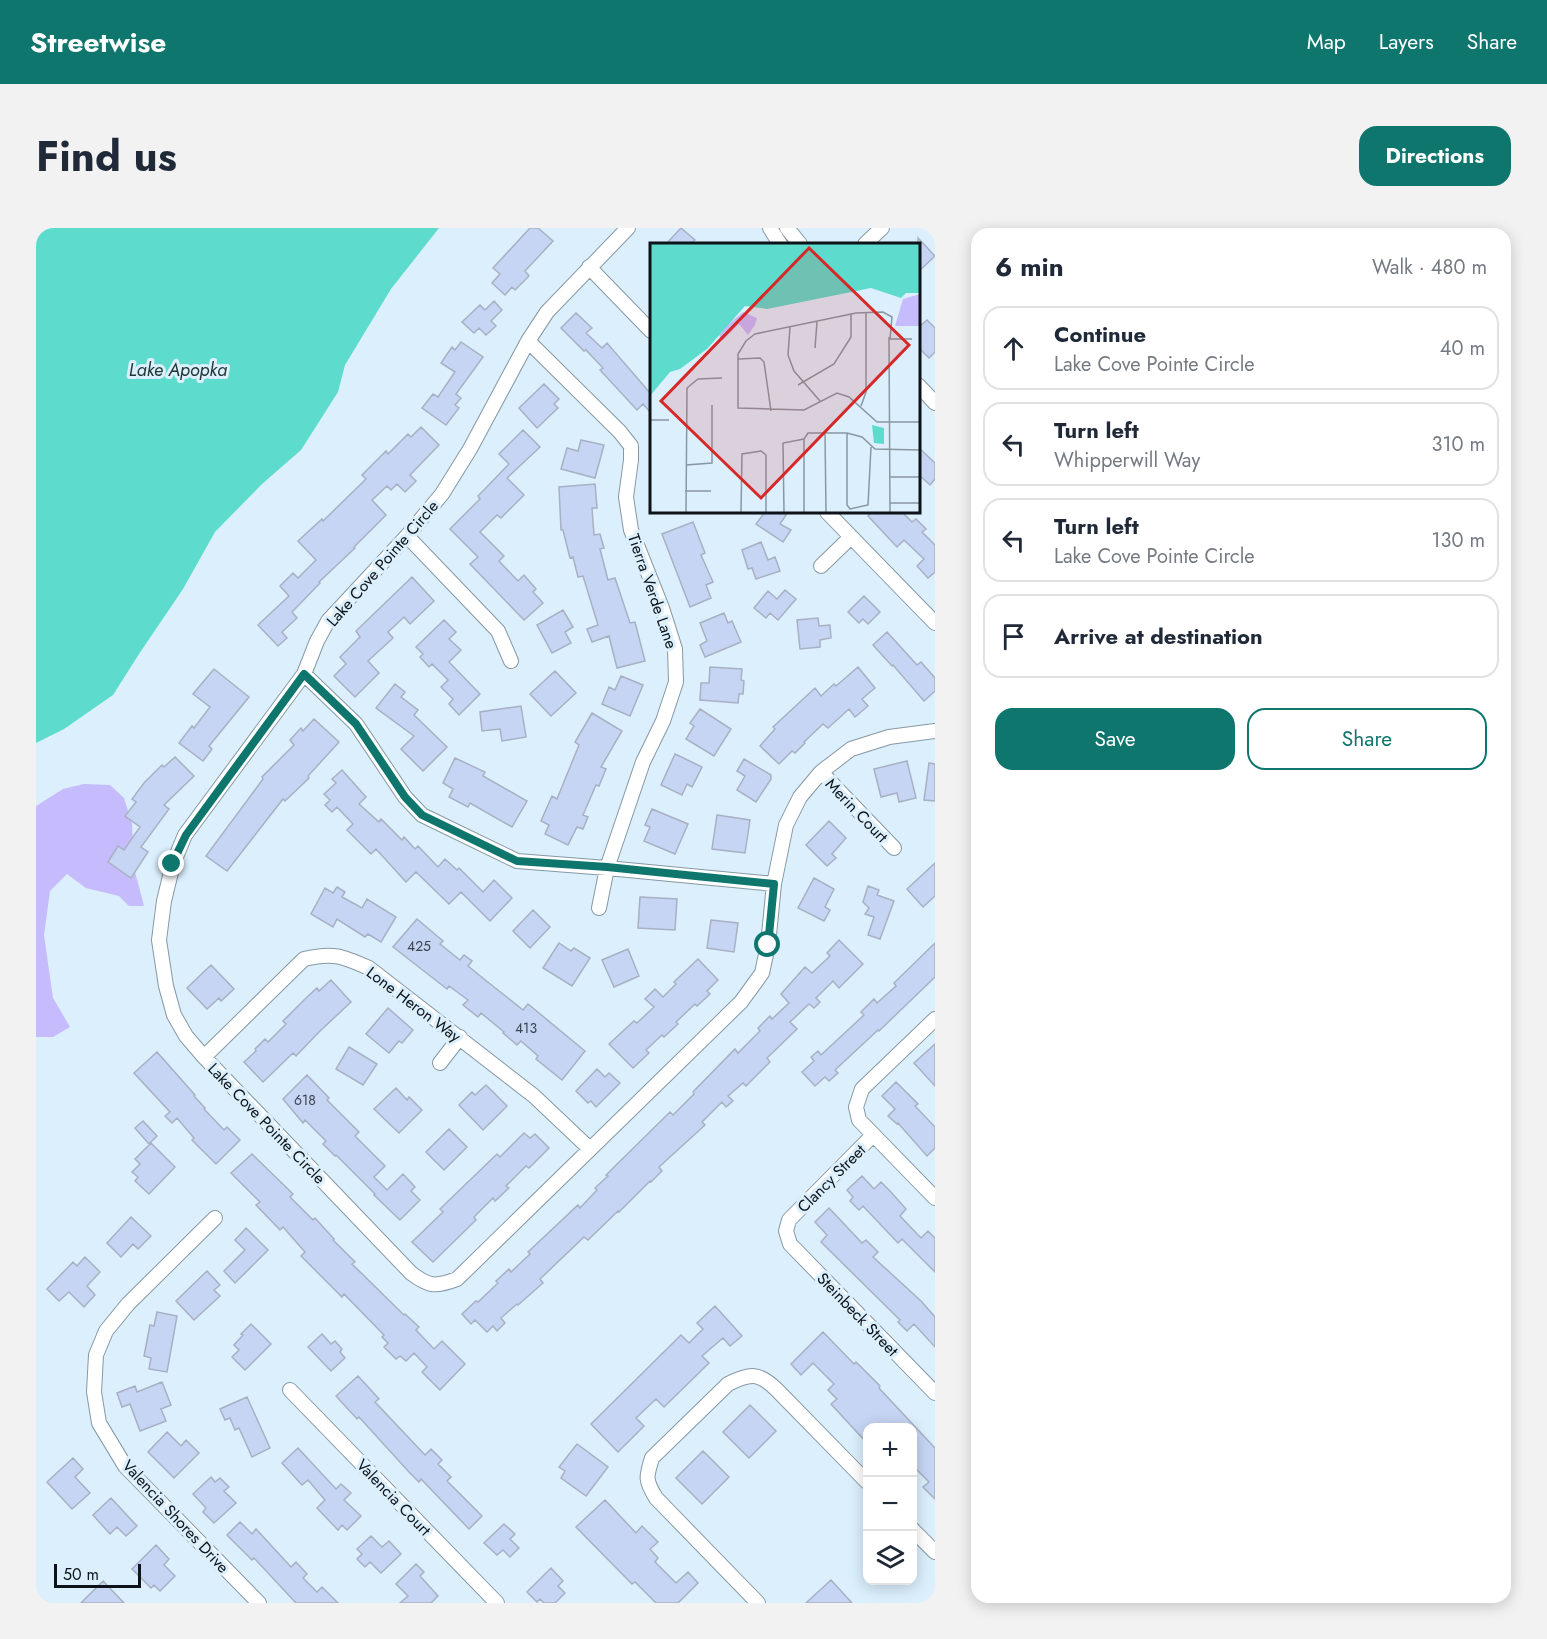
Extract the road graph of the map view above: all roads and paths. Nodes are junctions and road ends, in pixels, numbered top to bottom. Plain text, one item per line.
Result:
1 (628, 228) edge
2 (770, 228) edge
3 (787, 228) edge
4 (882, 228) edge
5 (779, 243) edge
6 (799, 243) edge
7 (866, 243) edge
8 (589, 267) junction
9 (650, 330) edge
10 (528, 341) junction
11 (920, 387) edge
12 (935, 403) edge
13 (828, 513) edge
14 (407, 536) junction
15 (851, 537) junction
16 (821, 566) dead end
17 (935, 623) edge
18 (511, 662) dead end
19 (304, 674) junction
20 (935, 731) edge
21 (821, 772) junction
22 (894, 848) dead end
23 (607, 867) junction
24 (774, 884) junction
25 (599, 908) dead end
26 (935, 1018) edge
27 (460, 1038) junction
28 (204, 1057) junction
29 (440, 1063) dead end
30 (873, 1135) junction
31 (590, 1149) junction
32 (935, 1198) edge
33 (215, 1218) dead end
34 (786, 1231) joint
35 (290, 1390) dead end
36 (935, 1393) edge
37 (863, 1478) edge
38 (914, 1531) edge
39 (935, 1552) edge
40 (259, 1603) edge
41 (497, 1603) edge
42 (758, 1603) edge

1 - 8 street, Lake Cove Pointe Circle
2 - 5 street
3 - 6 street
4 - 7 street
8 - 9 street
8 - 10 street, Lake Cove Pointe Circle
10 - 14 street, Lake Cove Pointe Circle
10 - 23 street, Tierra Verde Lane
11 - 12 street
13 - 15 street
14 - 18 street
14 - 19 street, Lake Cove Pointe Circle
15 - 16 street
15 - 17 street
19 - 23 street
19 - 28 street, Lake Cove Pointe Circle
20 - 21 street, Lake Cove Pointe Circle
21 - 22 street, Merin Court
21 - 24 street, Lake Cove Pointe Circle
23 - 24 street
23 - 25 street, Tierra Verde Lane
24 - 31 street, Lake Cove Pointe Circle
26 - 30 street, Clancy Street
27 - 28 street, Lone Heron Way
27 - 29 street
27 - 31 street, Lone Heron Way
28 - 31 street, Lake Cove Pointe Circle
30 - 32 street
30 - 34 street, Clancy Street
33 - 40 street, Valencia Shores Drive
34 - 36 street, Steinbeck Street
35 - 41 street, Valencia Court
37 - 42 street
38 - 39 street

